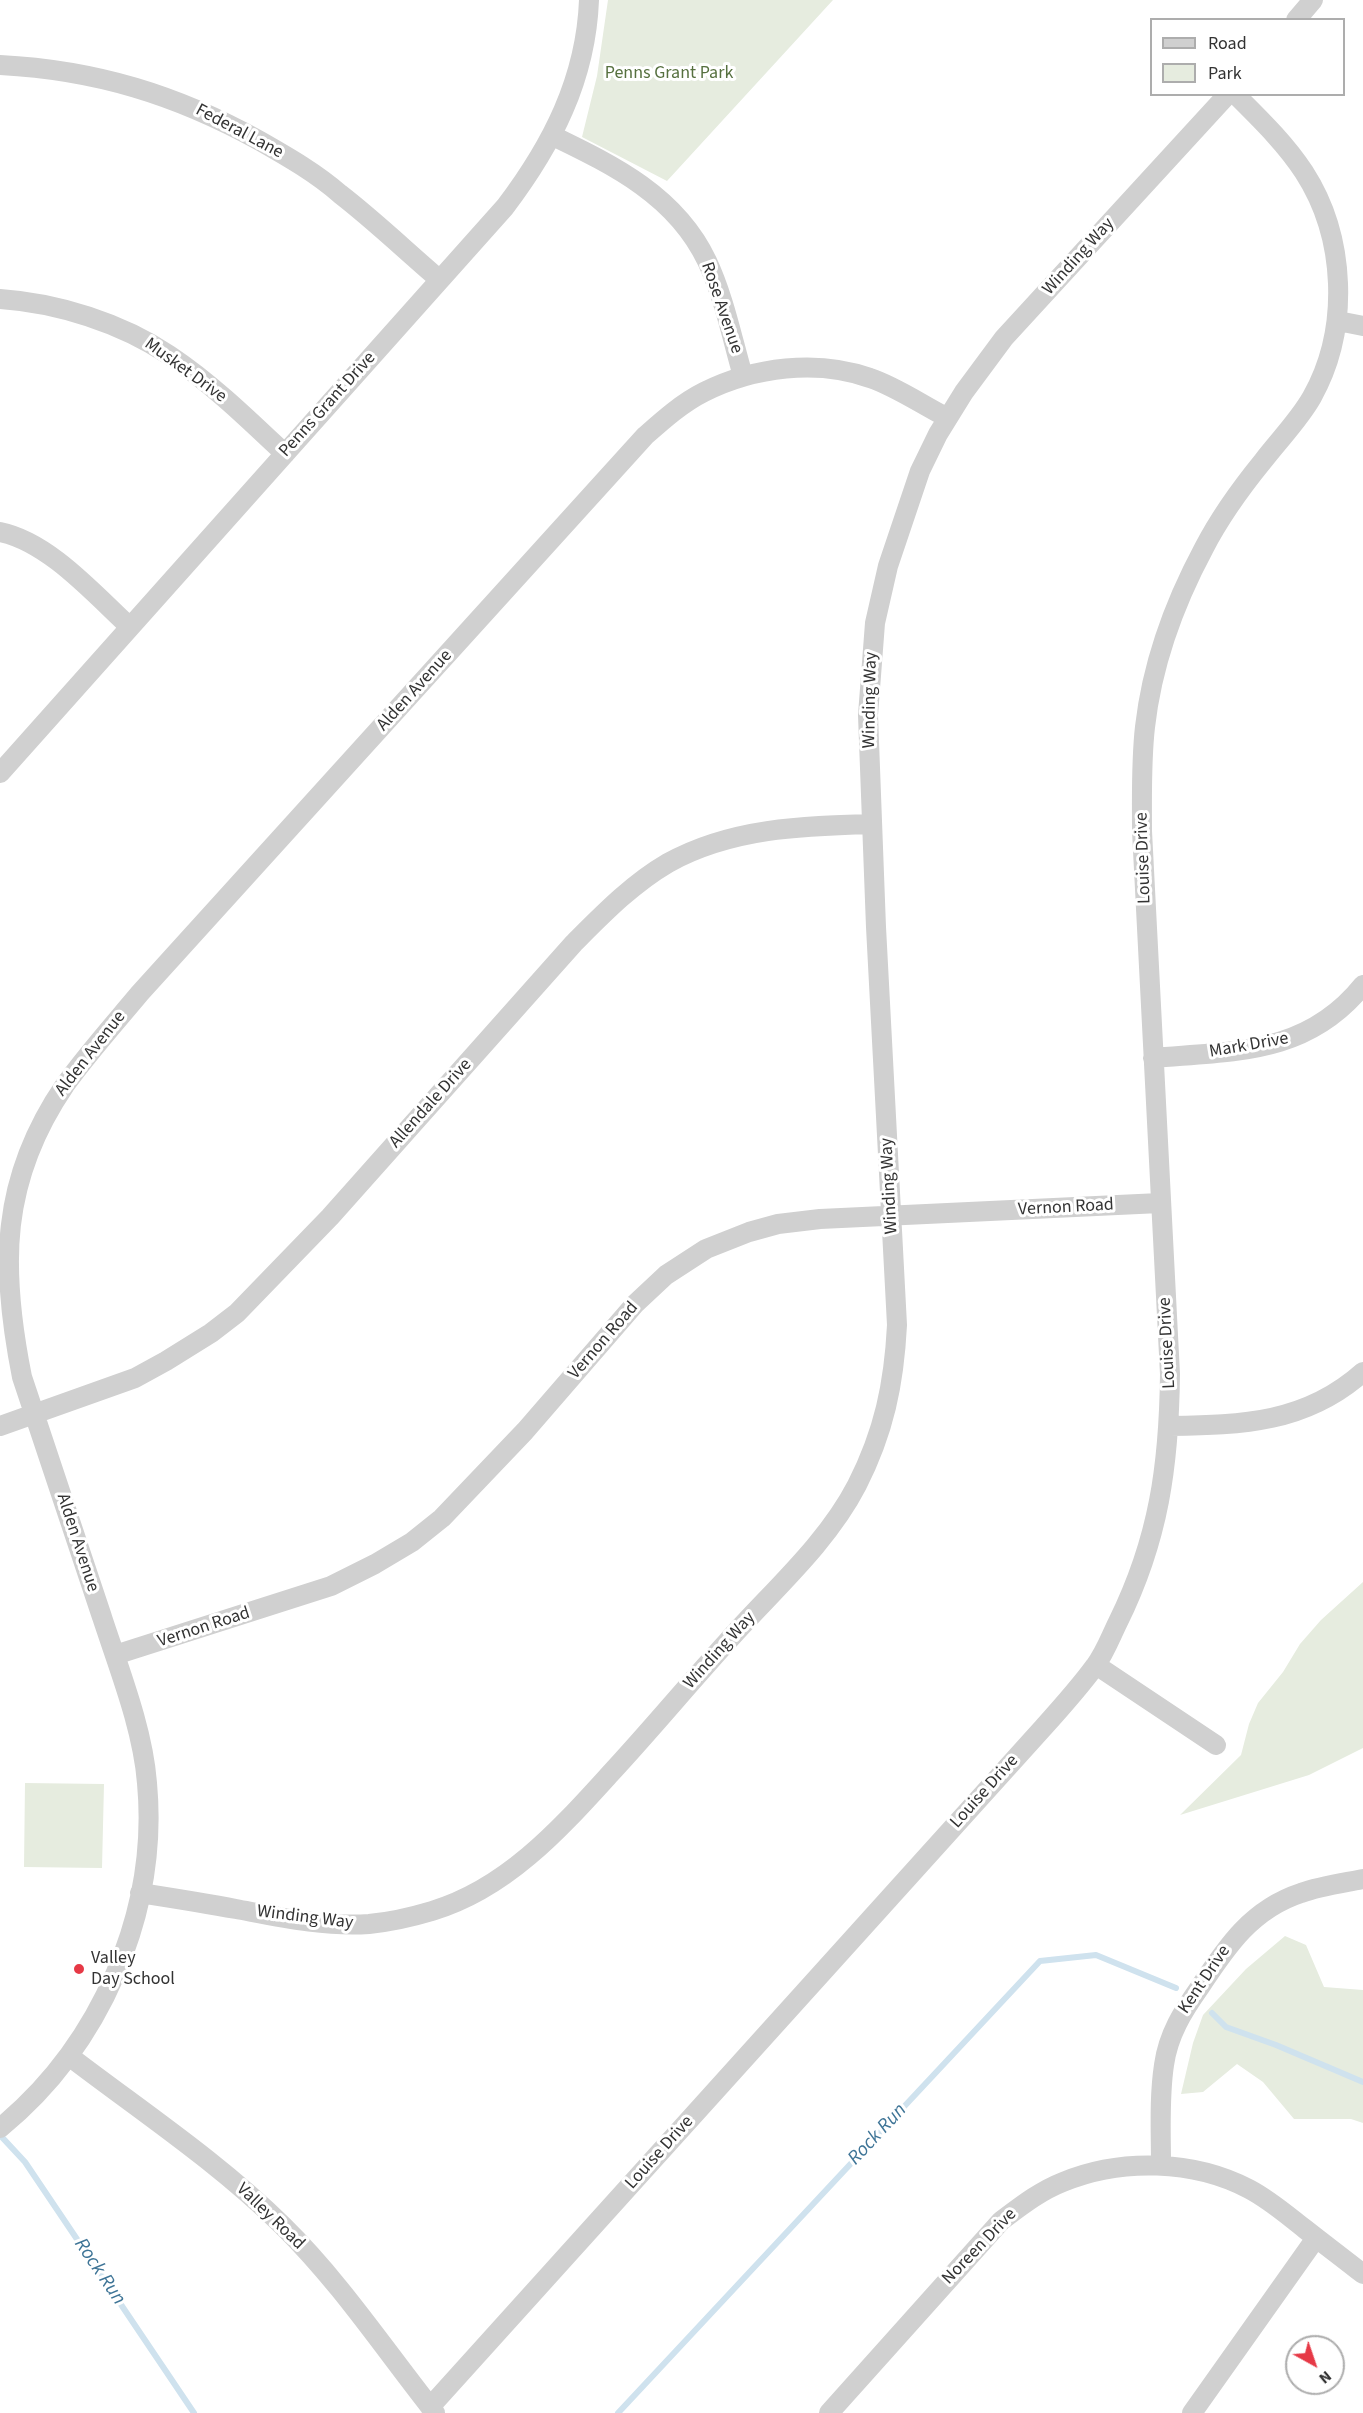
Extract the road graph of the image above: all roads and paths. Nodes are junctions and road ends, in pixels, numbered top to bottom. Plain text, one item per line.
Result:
1 (589, 0) edge
2 (1313, 0) edge
3 (1298, 18) edge
4 (0, 66) edge
5 (1226, 96) edge
6 (1237, 96) edge
7 (553, 136) junction
8 (440, 280) junction
9 (0, 299) edge
10 (1338, 321) junction
11 (1363, 326) edge
12 (743, 376) junction
13 (948, 418) junction
14 (285, 454) junction
15 (0, 532) edge
16 (130, 627) junction
17 (0, 773) edge
18 (872, 824) junction
19 (1363, 985) edge
20 (1153, 1058) junction
21 (1160, 1203) junction
22 (891, 1215) junction
23 (1363, 1372) edge
24 (34, 1414) junction
25 (0, 1426) edge
26 (1170, 1426) junction
27 (115, 1655) junction
28 (1096, 1665) junction
29 (1216, 1745) dead end
30 (1363, 1879) edge
31 (140, 1893) junction
32 (69, 2056) junction
33 (2, 2126) edge
34 (1161, 2166) junction
35 (1316, 2238) junction
36 (1363, 2274) edge
37 (432, 2410) edge
38 (829, 2413) edge
39 (1192, 2413) edge

1 - 7 street, Penns Grant Drive
2 - 3 street
4 - 8 street, Federal Lane
5 - 13 street, Winding Way
6 - 10 street, Louise Drive
7 - 8 street, Penns Grant Drive
7 - 12 street, Rose Avenue
8 - 14 street, Penns Grant Drive
9 - 14 street, Musket Drive
10 - 11 street
10 - 20 street, Louise Drive
12 - 13 street, Alden Avenue
12 - 24 street, Alden Avenue
13 - 18 street, Winding Way
14 - 16 street, Penns Grant Drive
15 - 16 street
16 - 17 street, Penns Grant Drive
18 - 22 street, Winding Way
18 - 24 street, Allendale Drive
19 - 20 street, Mark Drive
20 - 21 street, Louise Drive
21 - 22 street, Vernon Road
21 - 26 street, Louise Drive
22 - 27 street, Vernon Road
22 - 31 street, Winding Way
23 - 26 street
24 - 25 street, Allendale Drive
24 - 27 street, Alden Avenue
26 - 28 street, Louise Drive
27 - 31 street, Alden Avenue
28 - 29 street
28 - 37 street, Louise Drive
30 - 34 street, Kent Drive
31 - 32 street, Alden Avenue
32 - 33 street, Alden Avenue
32 - 37 street, Valley Road
34 - 35 street, Noreen Drive
34 - 38 street, Noreen Drive
35 - 36 street, Noreen Drive
35 - 39 street

